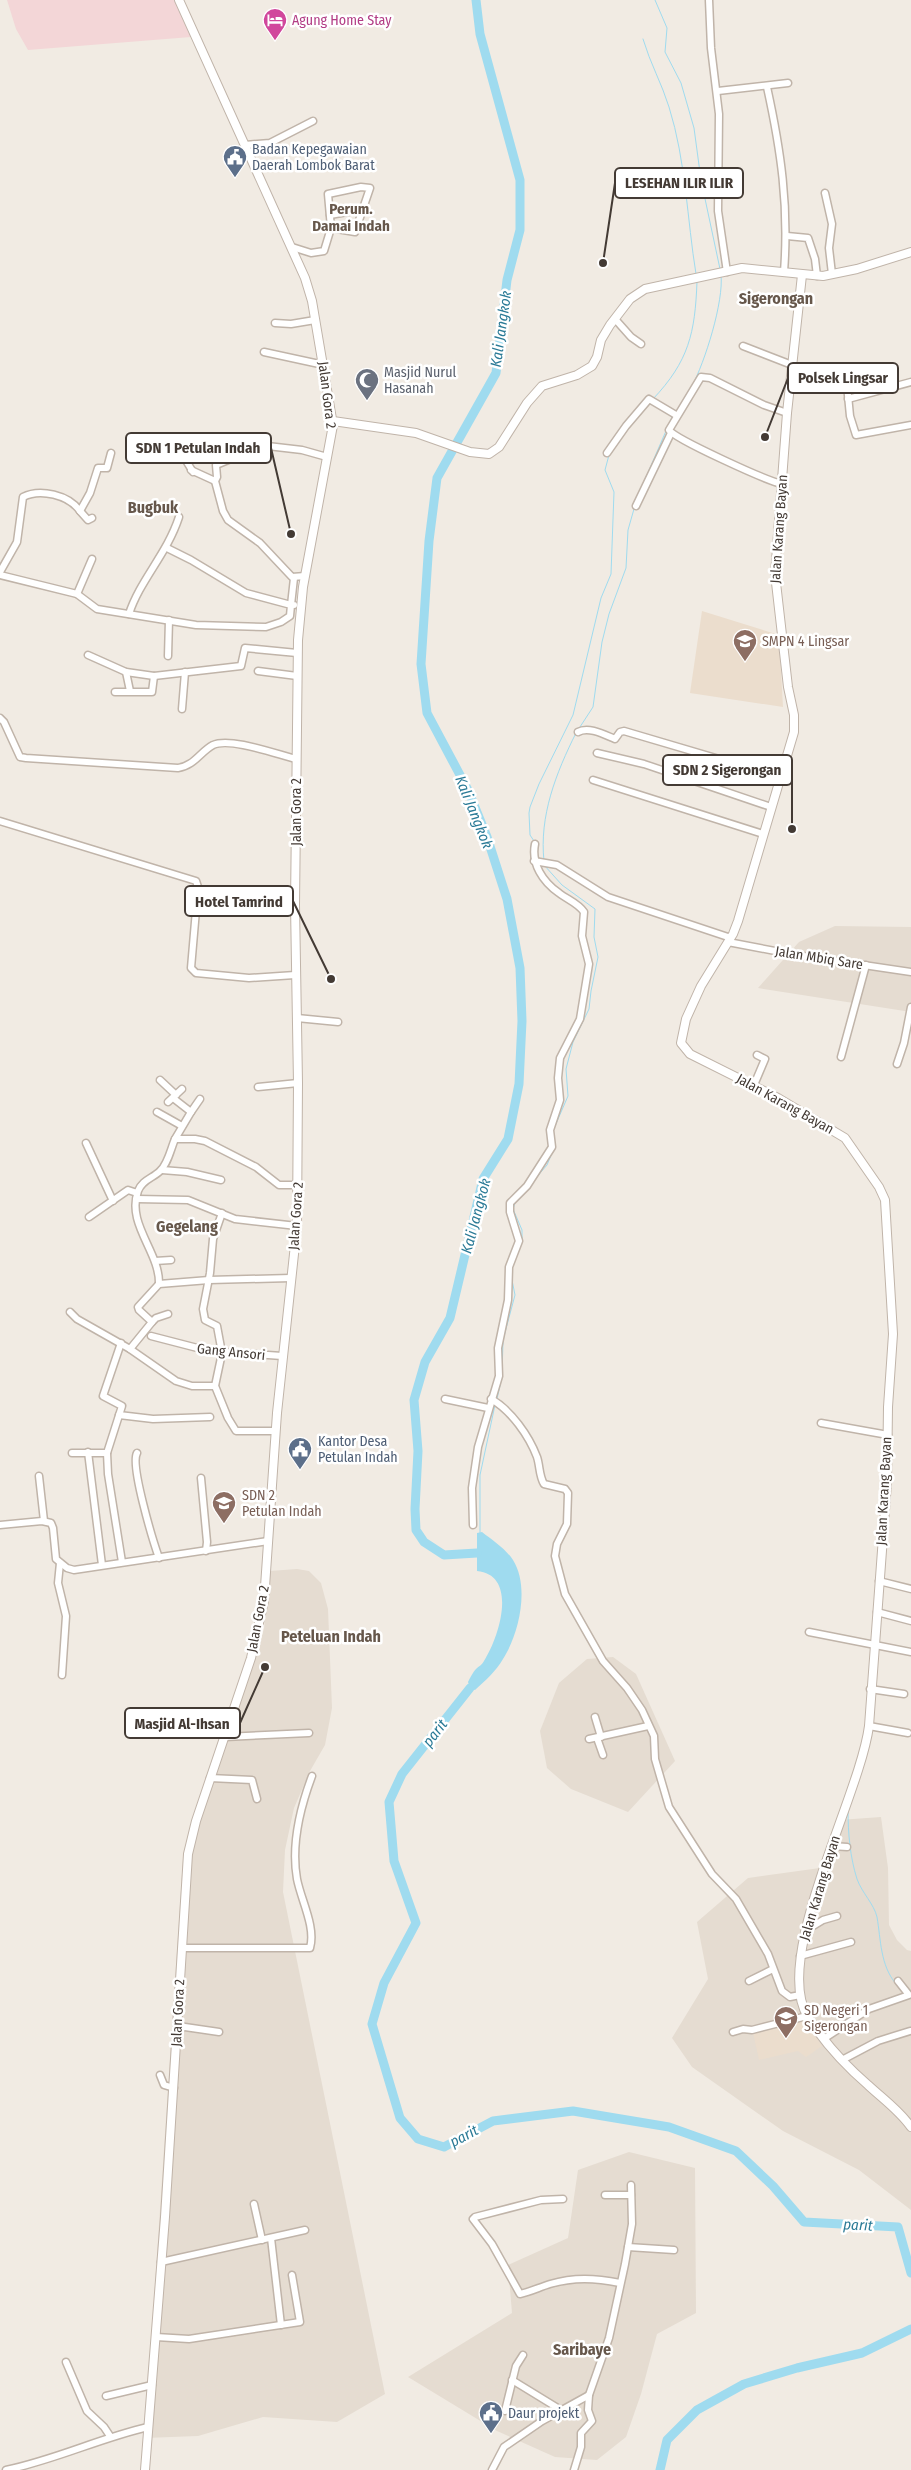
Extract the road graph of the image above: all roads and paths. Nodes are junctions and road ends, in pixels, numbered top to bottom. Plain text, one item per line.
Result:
1 (179, 0) edge
2 (709, 0) edge
3 (788, 84) dead end
4 (767, 86) junction
5 (718, 91) junction
6 (313, 121) dead end
7 (245, 145) junction
8 (825, 193) dead end
9 (364, 208) junction
10 (330, 215) junction
11 (331, 228) junction
12 (787, 236) junction
13 (292, 247) junction
14 (911, 252) edge
15 (784, 272) junction
16 (723, 273) junction
17 (832, 274) junction
18 (802, 275) junction
19 (816, 276) junction
20 (315, 320) junction
21 (615, 320) junction
22 (275, 323) dead end
23 (641, 344) dead end
24 (743, 346) dead end
25 (264, 352) dead end
26 (324, 365) junction
27 (792, 367) junction
28 (911, 382) edge
29 (848, 399) junction
30 (787, 413) junction
31 (674, 414) junction
32 (333, 420) junction
33 (911, 425) edge
34 (671, 434) junction
35 (168, 442) dead end
36 (111, 453) dead end
37 (607, 453) dead end
38 (328, 457) junction
39 (215, 481) junction
40 (782, 484) junction
41 (636, 506) dead end
42 (80, 511) junction
43 (179, 517) dead end
44 (92, 518) dead end
45 (167, 548) junction
46 (92, 559) dead end
47 (0, 574) edge
48 (305, 576) junction
49 (294, 578) junction
50 (77, 594) junction
51 (291, 605) junction
52 (301, 605) junction
53 (129, 614) junction
54 (170, 620) junction
55 (297, 653) junction
56 (88, 655) dead end
57 (168, 656) dead end
58 (258, 671) dead end
59 (126, 672) junction
60 (185, 672) junction
61 (154, 676) junction
62 (297, 676) junction
63 (130, 691) junction
64 (115, 692) dead end
65 (182, 709) dead end
66 (0, 718) edge
67 (578, 732) dead end
68 (597, 753) dead end
69 (296, 759) junction
70 (780, 777) junction
71 (593, 780) dead end
72 (771, 807) junction
73 (0, 821) edge
74 (763, 834) junction
75 (535, 844) dead end
76 (535, 861) junction
77 (730, 940) junction
78 (866, 966) junction
79 (911, 972) edge
80 (295, 975) junction
81 (911, 1007) edge
82 (297, 1018) junction
83 (338, 1022) dead end
84 (756, 1055) dead end
85 (840, 1057) dead end
86 (896, 1064) dead end
87 (160, 1080) dead end
88 (298, 1083) junction
89 (754, 1085) junction
90 (258, 1086) dead end
91 (182, 1089) dead end
92 (172, 1098) junction
93 (200, 1099) dead end
94 (157, 1112) dead end
95 (190, 1112) junction
96 (182, 1126) junction
97 (175, 1139) junction
98 (86, 1143) dead end
99 (162, 1170) junction
100 (221, 1180) dead end
101 (299, 1188) junction
102 (137, 1196) junction
103 (114, 1200) junction
104 (222, 1213) junction
105 (88, 1217) dead end
106 (297, 1226) junction
107 (171, 1260) dead end
108 (155, 1262) junction
109 (291, 1278) junction
110 (209, 1280) junction
111 (159, 1284) junction
112 (70, 1312) dead end
113 (168, 1314) dead end
114 (152, 1322) junction
115 (151, 1336) dead end
116 (121, 1343) junction
117 (130, 1349) junction
118 (222, 1353) junction
119 (282, 1356) junction
120 (215, 1386) junction
121 (445, 1399) dead end
122 (491, 1399) junction
123 (488, 1408) junction
124 (119, 1414) junction
125 (210, 1417) dead end
126 (821, 1423) dead end
127 (275, 1431) junction
128 (888, 1435) junction
129 (88, 1452) junction
130 (138, 1452) dead end
131 (72, 1453) dead end
132 (107, 1453) junction
133 (39, 1476) dead end
134 (201, 1478) dead end
135 (44, 1521) junction
136 (0, 1525) edge
137 (473, 1525) dead end
138 (268, 1541) junction
139 (206, 1551) junction
140 (159, 1558) junction
141 (122, 1562) junction
142 (60, 1563) junction
143 (102, 1565) junction
144 (879, 1581) junction
145 (911, 1588) edge
146 (877, 1612) junction
147 (911, 1621) edge
148 (809, 1632) dead end
149 (873, 1646) junction
150 (911, 1652) edge
151 (62, 1675) dead end
152 (870, 1689) junction
153 (904, 1694) dead end
154 (595, 1717) dead end
155 (648, 1726) junction
156 (869, 1726) junction
157 (310, 1733) dead end
158 (908, 1733) dead end
159 (225, 1737) junction
160 (599, 1738) junction
161 (589, 1739) dead end
162 (603, 1755) dead end
163 (312, 1776) dead end
164 (210, 1778) junction
165 (257, 1799) dead end
166 (832, 1846) junction
167 (846, 1847) dead end
168 (837, 1916) dead end
169 (806, 1930) junction
170 (852, 1942) dead end
171 (182, 1948) junction
172 (800, 1956) junction
173 (773, 1969) junction
174 (749, 1981) dead end
175 (898, 1981) dead end
176 (800, 1995) junction
177 (909, 1996) edge
178 (807, 2016) junction
179 (178, 2026) junction
180 (910, 2031) edge
181 (219, 2032) dead end
182 (733, 2032) dead end
183 (825, 2038) junction
184 (842, 2060) junction
185 (160, 2075) dead end
186 (174, 2088) junction
187 (911, 2127) edge
188 (631, 2185) dead end
189 (605, 2195) dead end
190 (631, 2195) junction
191 (563, 2199) dead end
192 (254, 2204) dead end
193 (305, 2230) dead end
194 (271, 2238) junction
195 (262, 2240) junction
196 (628, 2247) junction
197 (674, 2250) dead end
198 (161, 2262) junction
199 (292, 2275) dead end
200 (620, 2283) junction
201 (281, 2325) junction
202 (156, 2337) junction
203 (523, 2355) dead end
204 (66, 2362) dead end
205 (512, 2380) junction
206 (152, 2385) junction
207 (589, 2395) junction
208 (106, 2396) dead end
209 (561, 2410) junction
210 (505, 2411) dead end
211 (148, 2427) junction
212 (112, 2436) junction
213 (6, 2470) edge
214 (145, 2470) edge
215 (492, 2470) edge
216 (574, 2470) edge

1 - 7 street, Jalan Gora 2
2 - 5 street
3 - 4 street
4 - 5 street
4 - 12 street
5 - 16 street
6 - 7 street
7 - 13 street, Jalan Gora 2
8 - 17 street
9 - 10 street
9 - 10 street
9 - 11 street
10 - 11 street
11 - 13 street
12 - 15 street
12 - 19 street
13 - 20 street, Jalan Gora 2
14 - 17 street
15 - 16 street
15 - 18 street
16 - 21 street
17 - 19 street
18 - 19 street
18 - 27 street, Jalan Karang Bayan
20 - 22 street
20 - 26 street, Jalan Gora 2
21 - 23 street
21 - 32 street
24 - 27 street
25 - 26 street
26 - 32 street, Jalan Gora 2
27 - 29 street
27 - 30 street, Jalan Karang Bayan
28 - 29 street
29 - 33 street
30 - 31 street
30 - 40 street, Jalan Karang Bayan
31 - 34 street
31 - 37 street
32 - 38 street, Jalan Gora 2
34 - 40 street
34 - 41 street
35 - 39 street
36 - 42 street
38 - 39 street
38 - 48 street, Jalan Gora 2
39 - 49 street
40 - 70 street, Jalan Karang Bayan
42 - 44 street
42 - 47 street
43 - 45 street
45 - 51 street
45 - 53 street
46 - 50 street
47 - 50 street
48 - 49 street
48 - 52 street, Jalan Gora 2
49 - 51 street
50 - 53 street
51 - 52 street
51 - 54 street
52 - 55 street, Jalan Gora 2
53 - 54 street
54 - 57 street
55 - 60 street
55 - 62 street, Jalan Gora 2
56 - 59 street
58 - 62 street
59 - 61 street
59 - 63 street
60 - 61 street
60 - 65 street
61 - 63 street
62 - 69 street, Jalan Gora 2
63 - 64 street
66 - 69 street
67 - 70 street
68 - 72 street
69 - 80 street, Jalan Gora 2
70 - 72 street, Jalan Karang Bayan
71 - 74 street
72 - 74 street, Jalan Karang Bayan
73 - 80 street
74 - 77 street, Jalan Karang Bayan
75 - 76 street
76 - 77 street, Jalan Mbiq Sare
76 - 122 street
77 - 78 street, Jalan Mbiq Sare
77 - 89 street, Jalan Karang Bayan
78 - 79 street, Jalan Mbiq Sare
78 - 85 street
80 - 82 street, Jalan Gora 2
81 - 86 street
82 - 83 street
82 - 88 street, Jalan Gora 2
84 - 89 street
87 - 92 street
88 - 90 street
88 - 101 street, Jalan Gora 2
89 - 128 street, Jalan Karang Bayan
91 - 92 street
92 - 95 street
93 - 95 street
94 - 96 street
95 - 96 street
96 - 97 street
97 - 99 street
97 - 101 street
98 - 103 street
99 - 100 street
99 - 102 street
101 - 106 street, Jalan Gora 2
102 - 103 street
102 - 104 street
102 - 108 street
103 - 105 street
104 - 106 street
104 - 110 street
106 - 109 street, Jalan Gora 2
107 - 108 street
108 - 111 street
109 - 110 street
109 - 119 street, Jalan Gora 2
110 - 111 street
110 - 118 street
111 - 114 street
112 - 116 street
113 - 114 street
114 - 117 street
115 - 118 street, Gang Ansori
116 - 117 street
116 - 124 street
117 - 120 street
118 - 119 street, Gang Ansori
118 - 120 street
119 - 127 street, Jalan Gora 2
120 - 127 street
121 - 123 street
122 - 123 street
122 - 155 street
123 - 137 street
124 - 125 street
124 - 132 street
126 - 128 street
127 - 138 street, Jalan Gora 2
128 - 144 street, Jalan Karang Bayan
129 - 131 street
129 - 132 street
129 - 143 street
130 - 140 street
132 - 141 street
133 - 135 street
134 - 139 street
135 - 136 street
135 - 142 street
138 - 139 street
138 - 159 street, Jalan Gora 2
139 - 140 street
140 - 141 street
141 - 143 street
142 - 143 street
142 - 151 street
144 - 145 street
144 - 146 street, Jalan Karang Bayan
146 - 147 street
146 - 149 street, Jalan Karang Bayan
148 - 149 street
149 - 150 street
149 - 152 street, Jalan Karang Bayan
152 - 153 street
152 - 156 street, Jalan Karang Bayan
154 - 160 street
155 - 160 street
155 - 173 street
156 - 158 street
156 - 166 street, Jalan Karang Bayan
157 - 159 street
159 - 164 street, Jalan Gora 2
160 - 161 street
160 - 162 street
163 - 171 street
164 - 165 street
164 - 171 street, Jalan Gora 2
166 - 167 street
166 - 169 street, Jalan Karang Bayan
168 - 169 street
169 - 172 street, Jalan Karang Bayan
170 - 172 street
171 - 179 street, Jalan Gora 2
172 - 176 street, Jalan Karang Bayan
173 - 174 street
173 - 176 street
175 - 177 street
176 - 178 street, Jalan Karang Bayan
177 - 183 street
178 - 182 street
178 - 183 street, Jalan Karang Bayan
179 - 181 street
179 - 186 street, Jalan Gora 2
180 - 184 street
183 - 184 street, Jalan Karang Bayan
184 - 187 street, Jalan Karang Bayan
185 - 186 street
186 - 198 street, Jalan Gora 2
188 - 190 street
189 - 190 street
190 - 196 street
191 - 200 street
192 - 195 street
193 - 194 street
194 - 195 street
194 - 201 street
195 - 198 street
196 - 197 street
196 - 200 street
198 - 202 street, Jalan Gora 2
199 - 201 street
200 - 207 street
201 - 202 street
202 - 206 street, Jalan Gora 2
203 - 205 street
204 - 212 street
205 - 209 street
205 - 210 street
206 - 208 street
206 - 211 street, Jalan Gora 2
207 - 209 street
207 - 216 street
209 - 215 street
211 - 212 street
211 - 214 street, Jalan Gora 2
212 - 213 street

